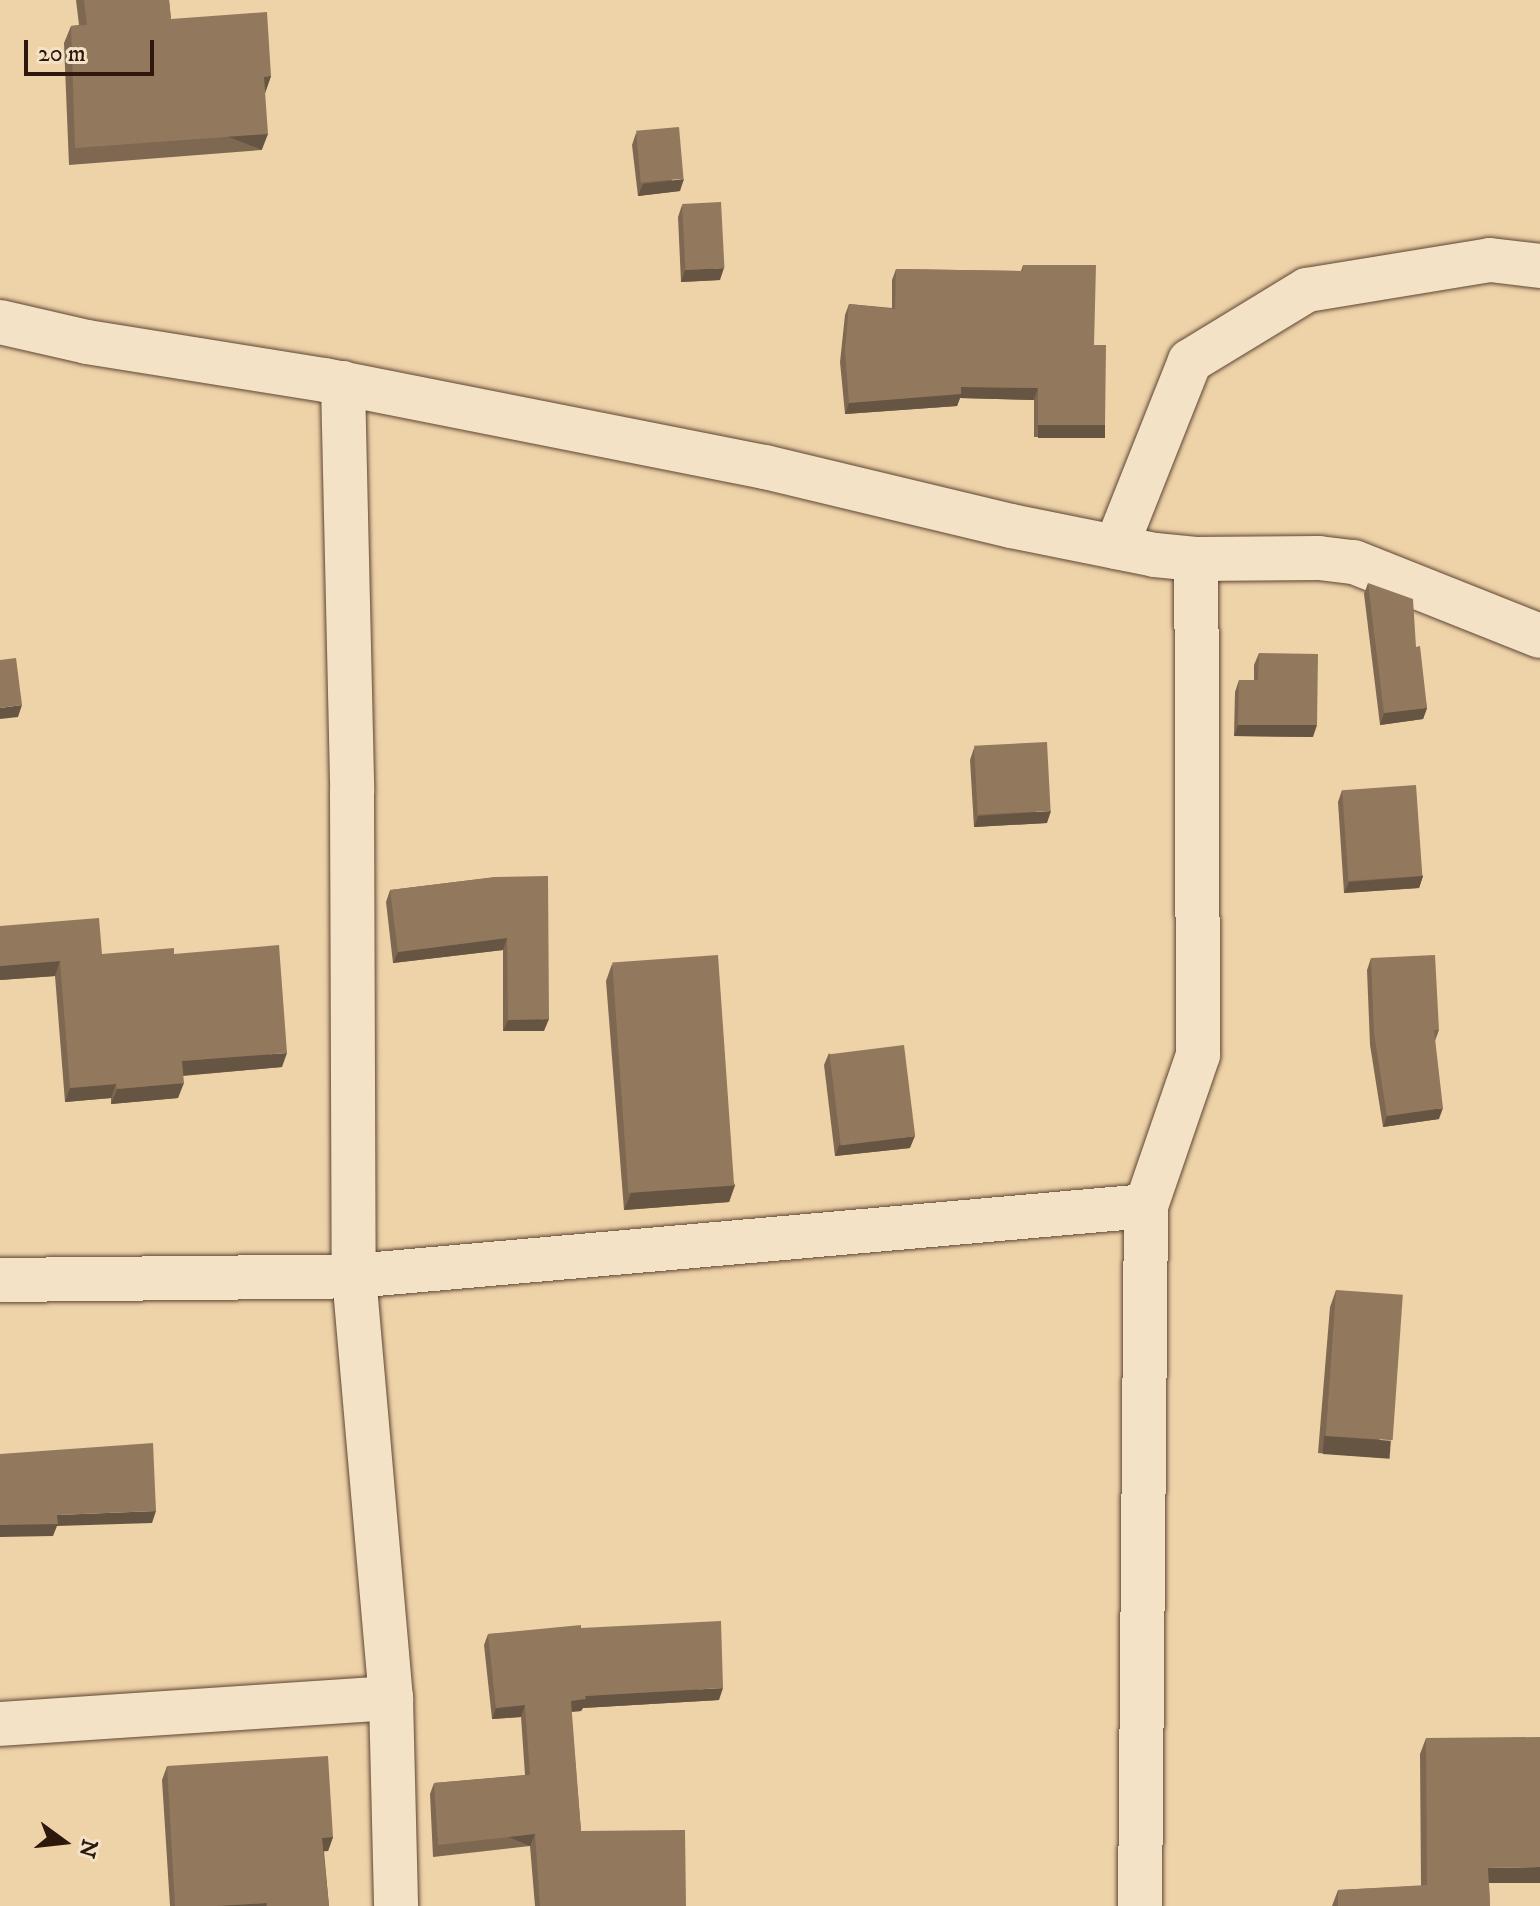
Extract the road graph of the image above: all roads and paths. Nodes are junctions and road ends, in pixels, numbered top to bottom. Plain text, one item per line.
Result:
1 (1540, 266) edge
2 (0, 322) edge
3 (343, 383) junction
4 (1116, 547) junction
5 (1196, 559) junction
6 (1540, 636) edge
7 (1146, 1206) junction
8 (354, 1276) junction
9 (0, 1280) edge
10 (391, 1698) junction
11 (0, 1724) edge
12 (396, 1906) edge
13 (1140, 1906) edge

1 - 4 street
2 - 3 street
3 - 4 street
3 - 8 street
4 - 5 street
5 - 6 street
5 - 7 street
7 - 8 street
7 - 13 street
8 - 9 street
8 - 10 street
10 - 11 street
10 - 12 street

